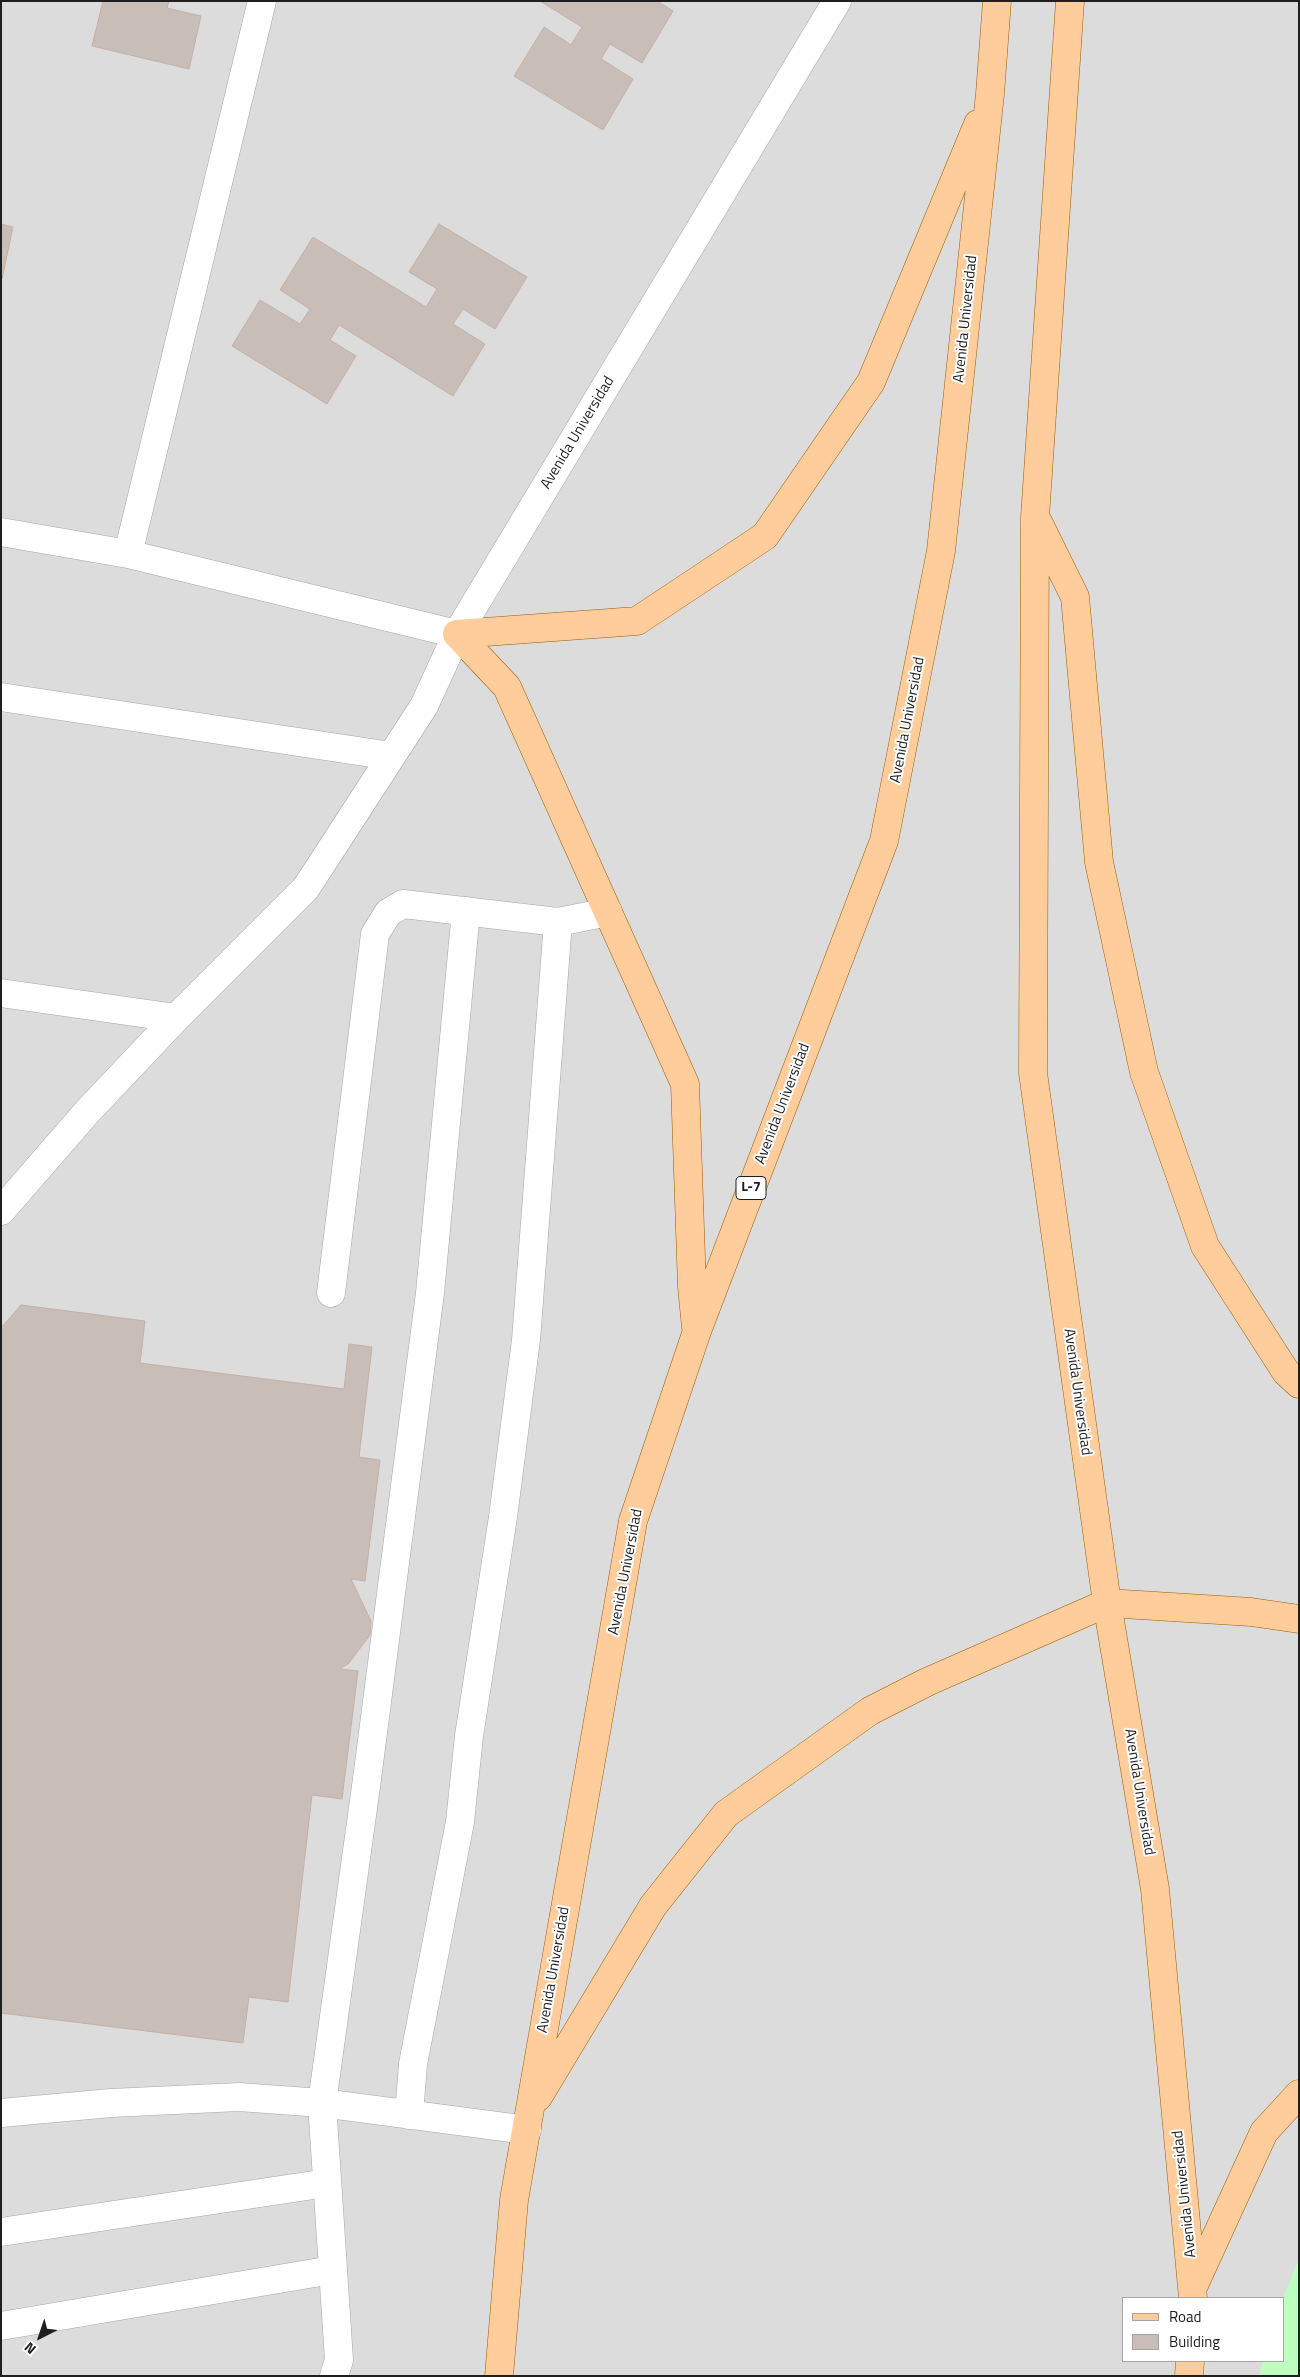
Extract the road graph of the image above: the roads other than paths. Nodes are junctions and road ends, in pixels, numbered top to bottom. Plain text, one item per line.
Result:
1 (262, 1) edge
2 (837, 1) edge
3 (997, 1) edge
4 (1070, 1) edge
5 (990, 94) junction
6 (1035, 517) junction
7 (1, 532) edge
8 (128, 554) junction
9 (457, 634) junction
10 (1, 697) edge
11 (391, 756) junction
12 (466, 911) junction
13 (608, 912) junction
14 (558, 922) junction
15 (1, 993) edge
16 (176, 1018) junction
17 (1, 1212) edge
18 (331, 1293) dead end
19 (697, 1331) junction
20 (1299, 1384) edge
21 (1107, 1603) junction
22 (1299, 1619) edge
23 (1299, 2094) edge
24 (322, 2103) junction
25 (1, 2113) edge
26 (409, 2115) junction
27 (528, 2121) junction
28 (327, 2183) junction
29 (1, 2232) edge
30 (332, 2270) junction
31 (1193, 2292) edge
32 (1, 2326) edge
33 (1190, 2362) edge
34 (500, 2375) edge
35 (334, 2376) edge
36 (1189, 2376) edge

1 - 8 street
2 - 9 street, Avenida Universidad
3 - 5 main road, Avenida Universidad / L-7
4 - 6 main road, Avenida Universidad
5 - 9 main road
5 - 19 main road, Avenida Universidad / L-7
6 - 20 main road
6 - 21 main road, Avenida Universidad
7 - 8 street
8 - 9 street
9 - 11 street, Avenida Universidad
9 - 13 main road
10 - 11 street
11 - 16 street, Avenida Universidad
12 - 14 street
12 - 18 street
12 - 24 street
13 - 14 street
13 - 19 main road
14 - 26 street
15 - 16 street
16 - 17 street, Avenida Universidad
19 - 27 main road, Avenida Universidad / L-7
21 - 22 main road
21 - 27 main road
21 - 31 main road, Avenida Universidad
23 - 31 main road
24 - 25 street
24 - 26 street
24 - 28 street
26 - 27 street
27 - 34 main road, Avenida Universidad / L-7
28 - 29 street
28 - 30 street
30 - 32 street
30 - 35 street
33 - 36 main road

